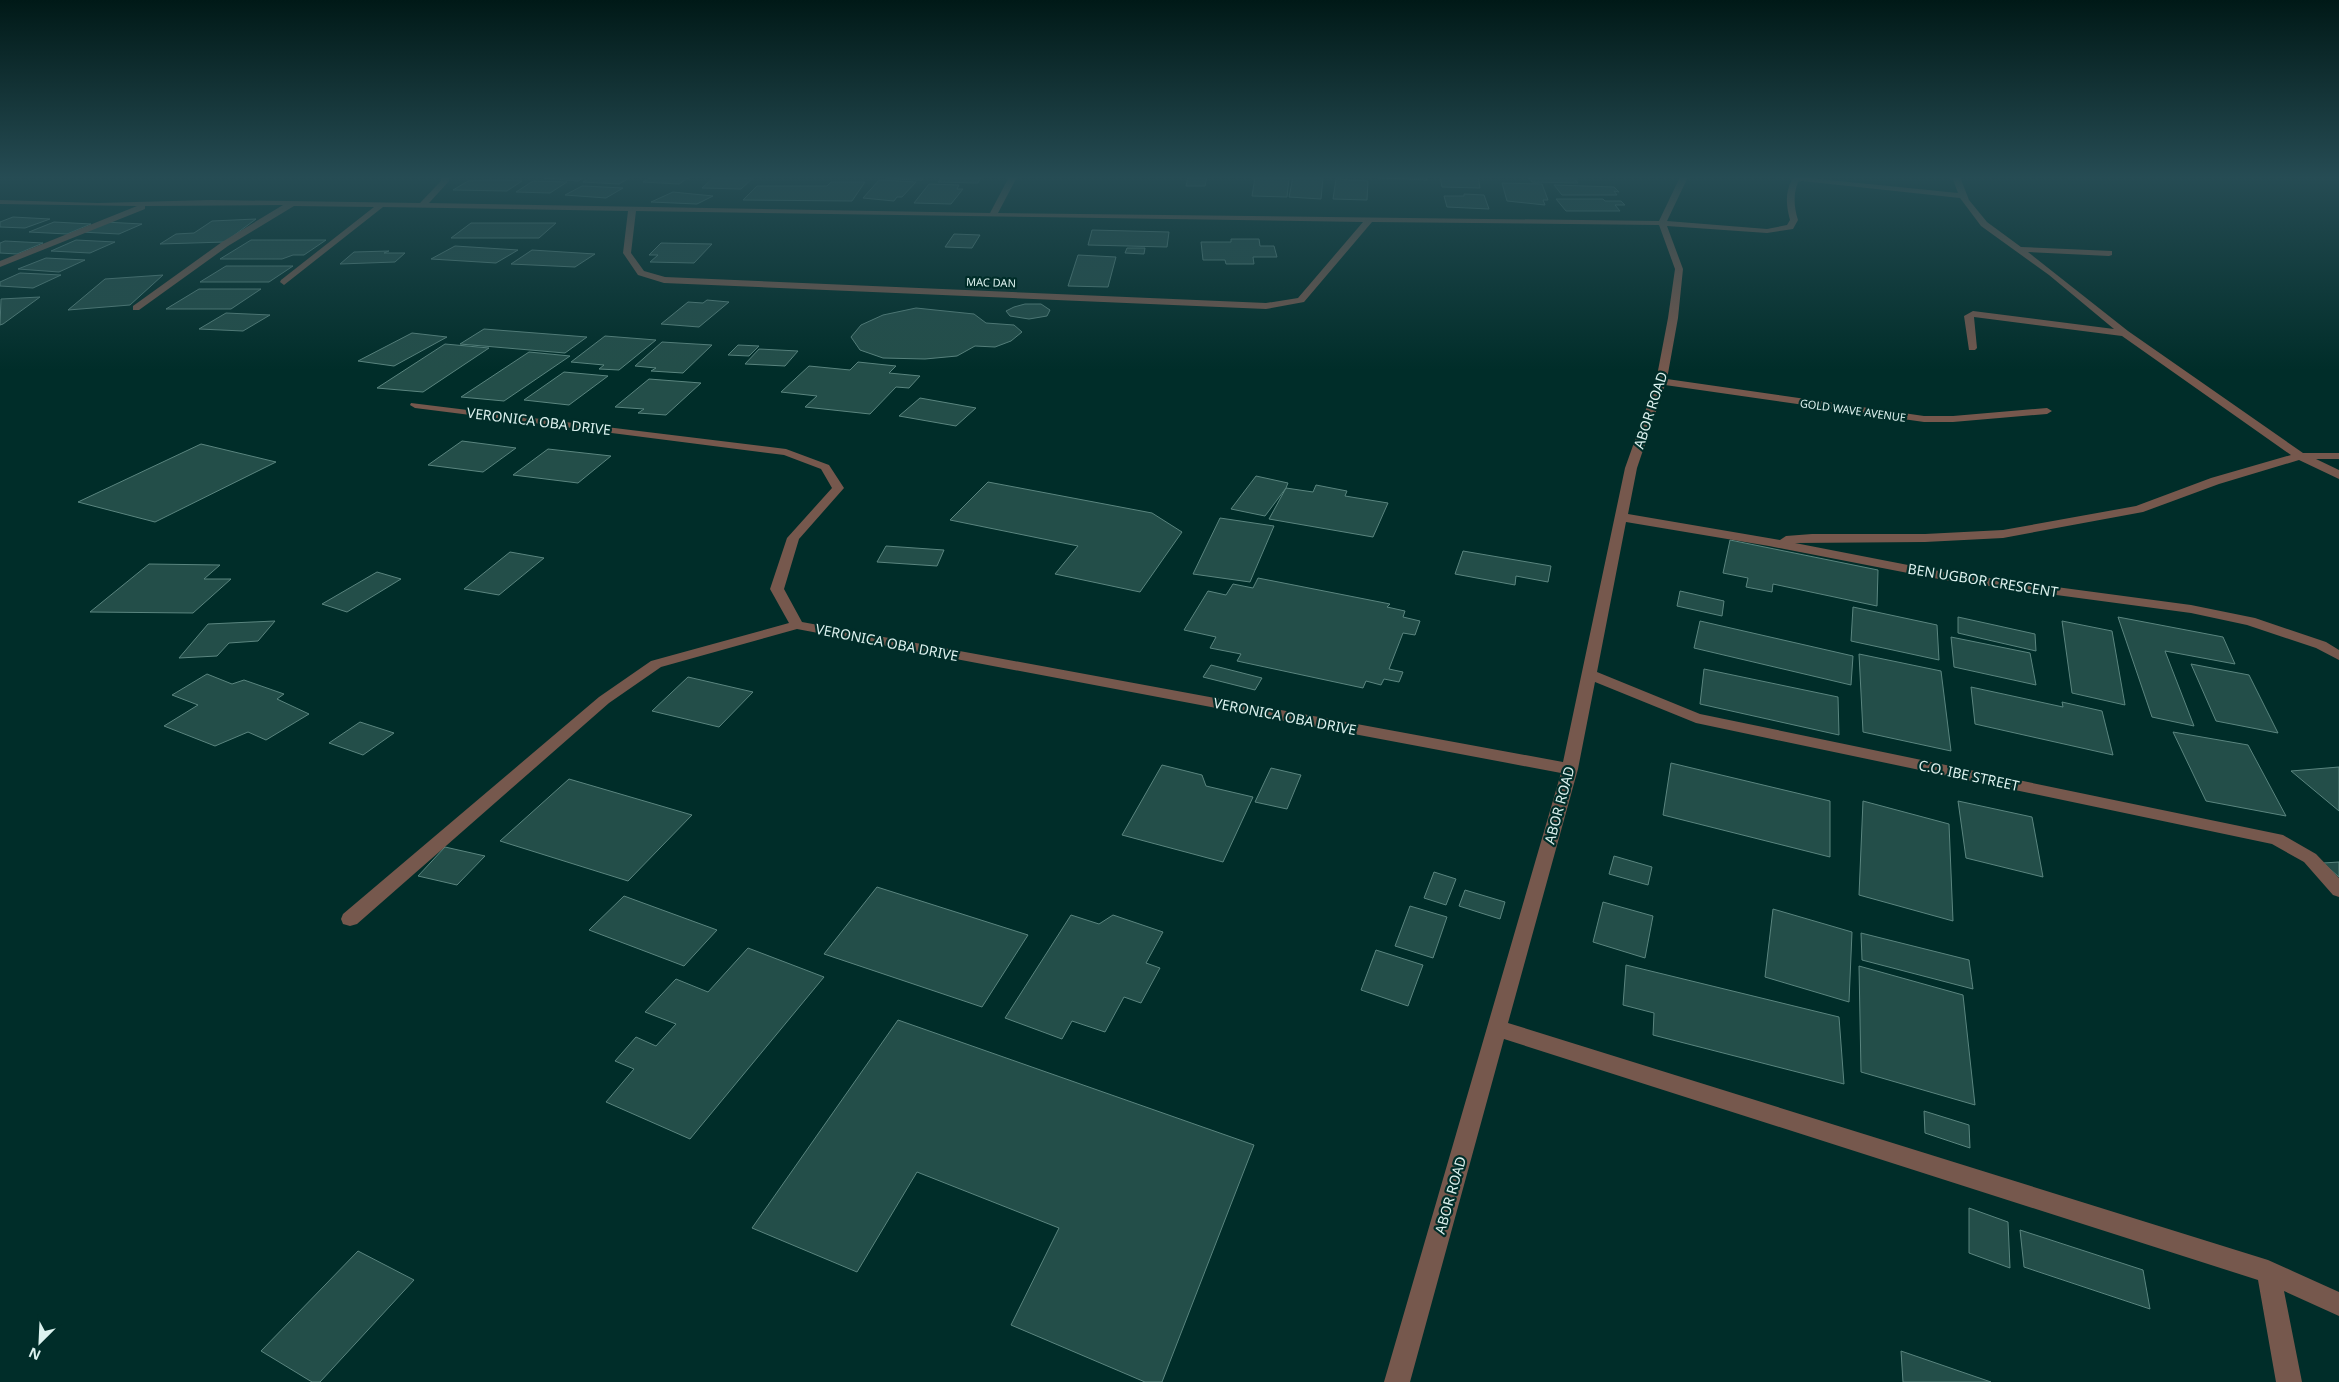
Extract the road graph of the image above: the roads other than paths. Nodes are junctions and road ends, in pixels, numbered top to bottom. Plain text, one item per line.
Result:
1 (57, 241) edge
2 (229, 241) edge
3 (335, 241) edge
4 (628, 241) edge
5 (1351, 241) edge
6 (1670, 241) edge
7 (2007, 241) edge
8 (2016, 248) junction
9 (2108, 253) dead end
10 (0, 264) edge
11 (284, 282) dead end
12 (136, 308) dead end
13 (2125, 333) junction
14 (1972, 348) dead end
15 (1661, 381) junction
16 (415, 405) dead end
17 (2047, 412) dead end
18 (2300, 456) junction
19 (2339, 456) edge
20 (2339, 475) edge
21 (1621, 517) junction
22 (1769, 542) junction
23 (797, 625) junction
24 (2339, 656) edge
25 (1588, 674) junction
26 (1570, 769) junction
27 (2339, 890) edge
28 (350, 918) dead end
29 (1498, 1028) junction
30 (2268, 1272) junction
31 (2339, 1304) edge
32 (1397, 1382) edge
33 (2289, 1382) edge

1 - 10 street
2 - 12 street
3 - 11 street
4 - 5 street, MAC DAN
6 - 15 street, ABOR ROAD
7 - 8 street
8 - 9 street
8 - 13 street
13 - 14 street
13 - 18 street
15 - 17 street, GOLD WAVE AVENUE
15 - 21 street, ABOR ROAD
16 - 23 street, VERONICA OBA DRIVE
18 - 19 street
18 - 20 street
18 - 22 street
21 - 22 street, BEN UGBOR CRESCENT
21 - 25 street, ABOR ROAD
22 - 24 street, BEN UGBOR CRESCENT
23 - 26 street, VERONICA OBA DRIVE
23 - 28 street
25 - 26 street, ABOR ROAD
25 - 27 street, C.O. IBE STREET
26 - 29 street, ABOR ROAD
29 - 30 street
29 - 32 street, ABOR ROAD
30 - 31 street
30 - 33 street

